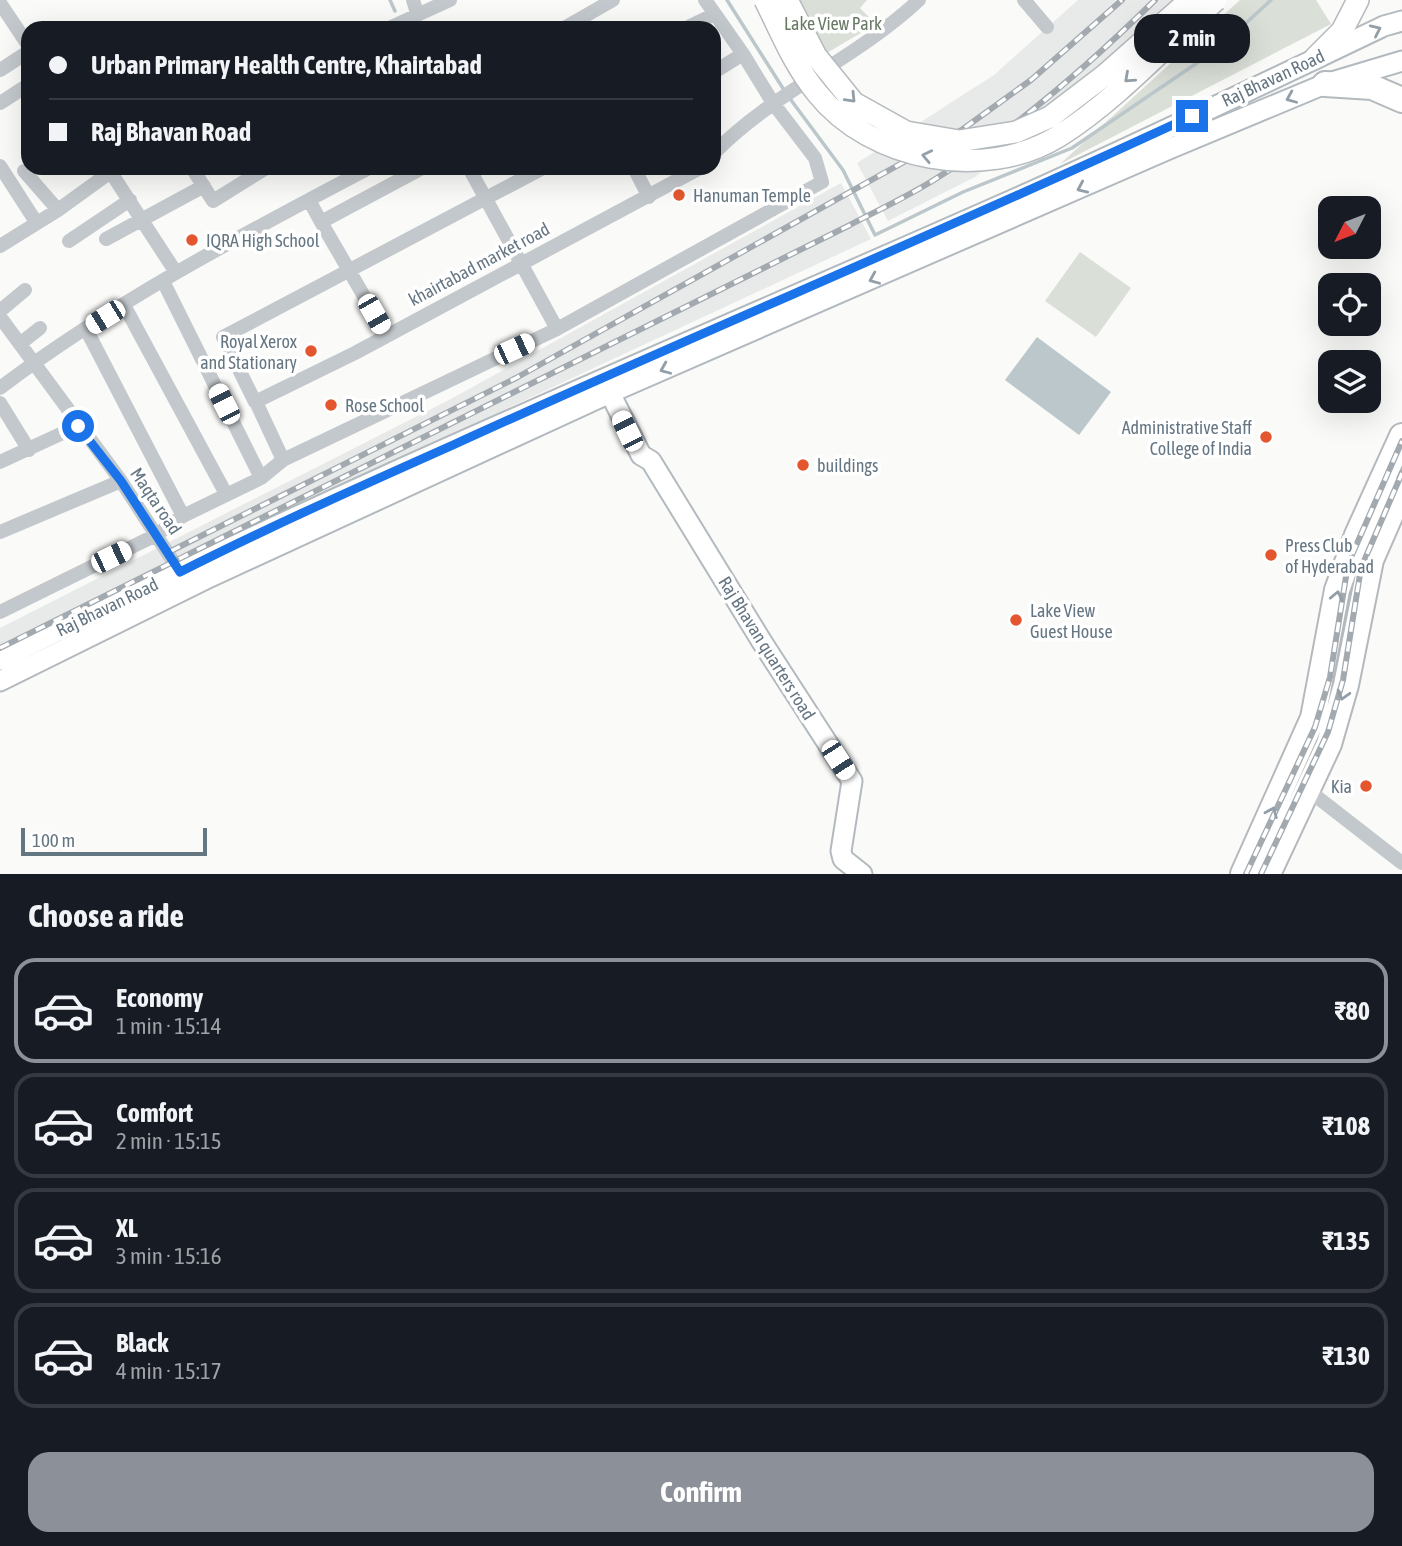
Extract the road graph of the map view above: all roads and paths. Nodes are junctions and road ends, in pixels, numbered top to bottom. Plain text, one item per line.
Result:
1 (450, 0) edge
2 (613, 0) edge
3 (705, 0) edge
4 (765, 0) edge
5 (788, 0) edge
6 (919, 0) edge
7 (1024, 0) edge
8 (1190, 0) edge
9 (1216, 0) edge
10 (1357, 0) edge
11 (0, 3) edge
12 (415, 7) edge
13 (715, 14) junction
14 (398, 21) edge
15 (577, 21) edge
16 (700, 21) edge
17 (720, 21) edge
18 (1402, 21) edge
19 (5, 22) edge
20 (721, 23) edge
21 (1047, 27) dead end
22 (21, 38) edge
23 (743, 54) junction
24 (21, 56) edge
25 (1315, 58) junction
26 (1402, 61) edge
27 (721, 68) edge
28 (0, 70) edge
29 (1325, 84) junction
30 (21, 90) edge
31 (1402, 100) edge
32 (774, 101) junction
33 (0, 103) edge
34 (721, 147) edge
35 (0, 166) edge
36 (27, 175) edge
37 (104, 175) edge
38 (115, 175) edge
39 (197, 175) edge
40 (255, 175) edge
41 (356, 175) edge
42 (409, 175) edge
43 (473, 175) edge
44 (529, 175) edge
45 (638, 175) edge
46 (688, 175) edge
47 (204, 186) junction
48 (486, 197) junction
49 (649, 197) junction
50 (130, 200) junction
51 (309, 200) junction
52 (58, 210) junction
53 (141, 219) junction
54 (36, 222) junction
55 (321, 222) junction
56 (106, 239) dead end
57 (68, 241) dead end
58 (0, 246) edge
59 (521, 262) junction
60 (175, 271) junction
61 (349, 272) junction
62 (163, 281) junction
63 (25, 290) dead end
64 (124, 305) junction
65 (0, 310) edge
66 (0, 317) edge
67 (40, 328) dead end
68 (86, 329) junction
69 (558, 329) junction
70 (387, 336) junction
71 (21, 343) junction
72 (34, 363) junction
73 (612, 382) junction
74 (0, 388) edge
75 (256, 402) junction
76 (0, 403) edge
77 (78, 426) junction
78 (1402, 436) edge
79 (29, 450) junction
80 (283, 460) junction
81 (0, 462) edge
82 (261, 478) junction
83 (121, 481) junction
84 (1402, 489) edge
85 (226, 494) junction
86 (183, 516) junction
87 (0, 532) edge
88 (156, 535) junction
89 (180, 572) junction
90 (0, 612) edge
91 (0, 660) edge
92 (0, 681) edge
93 (1303, 740) junction
94 (1329, 744) junction
95 (1308, 790) junction
96 (1402, 863) edge
97 (862, 874) edge
98 (1243, 874) edge
99 (1268, 874) edge

1 - 12 street
2 - 15 street
3 - 13 street
9 -> 4 main road, bridge
5 -> 8 main road, bridge
6 - 32 street
7 - 21 street
10 - 25 main road
11 - 19 street
12 - 14 street
13 - 16 street
13 - 17 street
25 -> 18 main road, Raj Bhavan Road
19 - 22 street
20 - 23 street
23 - 27 street
23 - 32 street
24 - 28 street
25 - 73 main road, Raj Bhavan Road
26 - 29 main road, Raj Bhavan Road
29 - 31 highway
29 -> 73 main road, Raj Bhavan Road
30 - 33 street
32 - 34 street
32 - 69 street
35 - 54 street
36 - 52 street
37 - 52 street
38 - 50 street
39 - 47 street
40 - 47 street
41 - 51 street
42 - 55 street
43 - 48 street
44 - 48 street
45 - 49 street
46 - 49 street, khairtabad market road
47 - 53 street
48 - 59 street
48 - 61 street
49 - 59 street, khairtabad market road
50 - 53 street
50 - 57 street
51 - 55 street
51 - 60 street
52 - 54 street
53 - 56 street
53 - 60 street
54 - 58 street
55 - 61 street
59 - 69 street
59 - 70 street, khairtabad market road
60 - 62 street
61 - 70 street
61 - 75 street
62 - 64 street
62 - 82 street
63 - 65 street
64 - 68 street
64 - 85 street
66 - 71 street, Maqta road
67 - 71 street
68 - 72 street
68 - 86 street
69 - 80 street
70 - 75 street, khairtabad market road
71 - 72 street, Maqta road
72 - 74 street
72 - 77 street, Maqta road
73 - 89 main road, Raj Bhavan Road
73 - 92 main road, Raj Bhavan Road
73 - 97 main road, Raj Bhavan quarters road
75 - 80 street
76 - 79 street
77 - 79 street
77 - 83 street, Maqta road
93 -> 78 highway
79 - 81 street
80 - 82 street
82 - 85 street
83 - 87 street
83 - 88 street, Maqta road
84 -> 94 highway
85 - 86 street
86 - 88 street
88 - 89 street, Maqta road
88 - 90 street
89 - 91 main road, Raj Bhavan Road
93 - 94 highway
98 -> 93 highway
94 - 95 highway
95 - 96 street
95 - 99 highway

